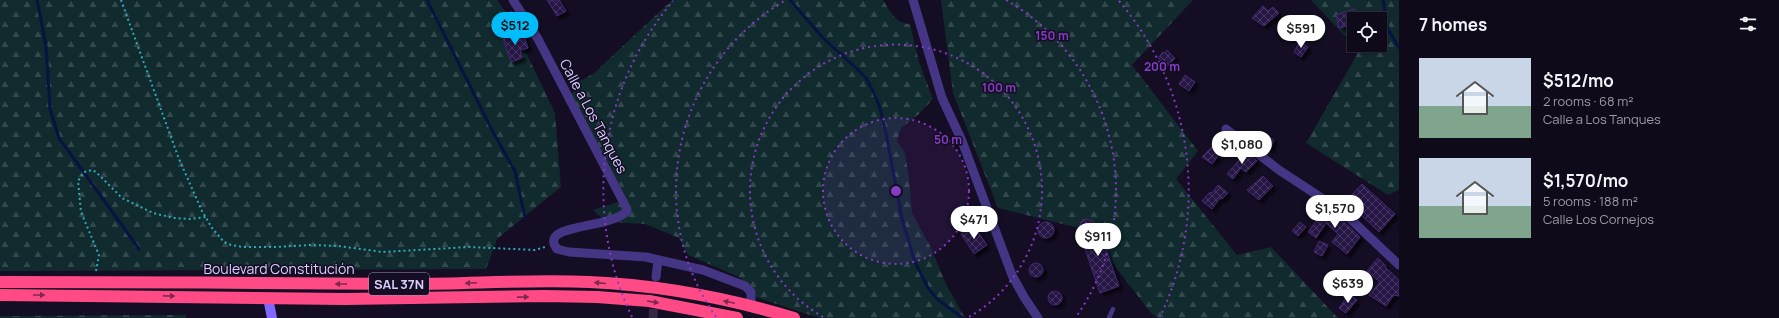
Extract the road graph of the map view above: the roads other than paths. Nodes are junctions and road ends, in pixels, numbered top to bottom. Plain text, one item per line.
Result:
1 (513, 0) edge
2 (912, 0) edge
3 (1226, 129) dead end
4 (658, 260) junction
5 (1399, 265) edge
6 (656, 278) tunnel mouth
7 (0, 282) edge
8 (0, 295) edge
9 (268, 298) junction
10 (751, 306) junction
11 (1113, 310) dead end
12 (272, 318) edge
13 (737, 318) edge
14 (794, 318) edge
15 (1038, 318) edge
16 (1109, 318) edge

1 - 4 street, Calle a Los Tanques
2 - 15 street
3 - 5 street
4 - 6 street
4 - 10 street
10 -> 7 highway, Boulevard Constitución / SAL 37N
8 -> 9 highway, Boulevard Constitución / SAL 37N
9 - 12 street
9 -> 13 highway, Boulevard Constitución / SAL 37N
10 - 14 highway, Boulevard Constitución / SAL 37N
11 - 16 lane

